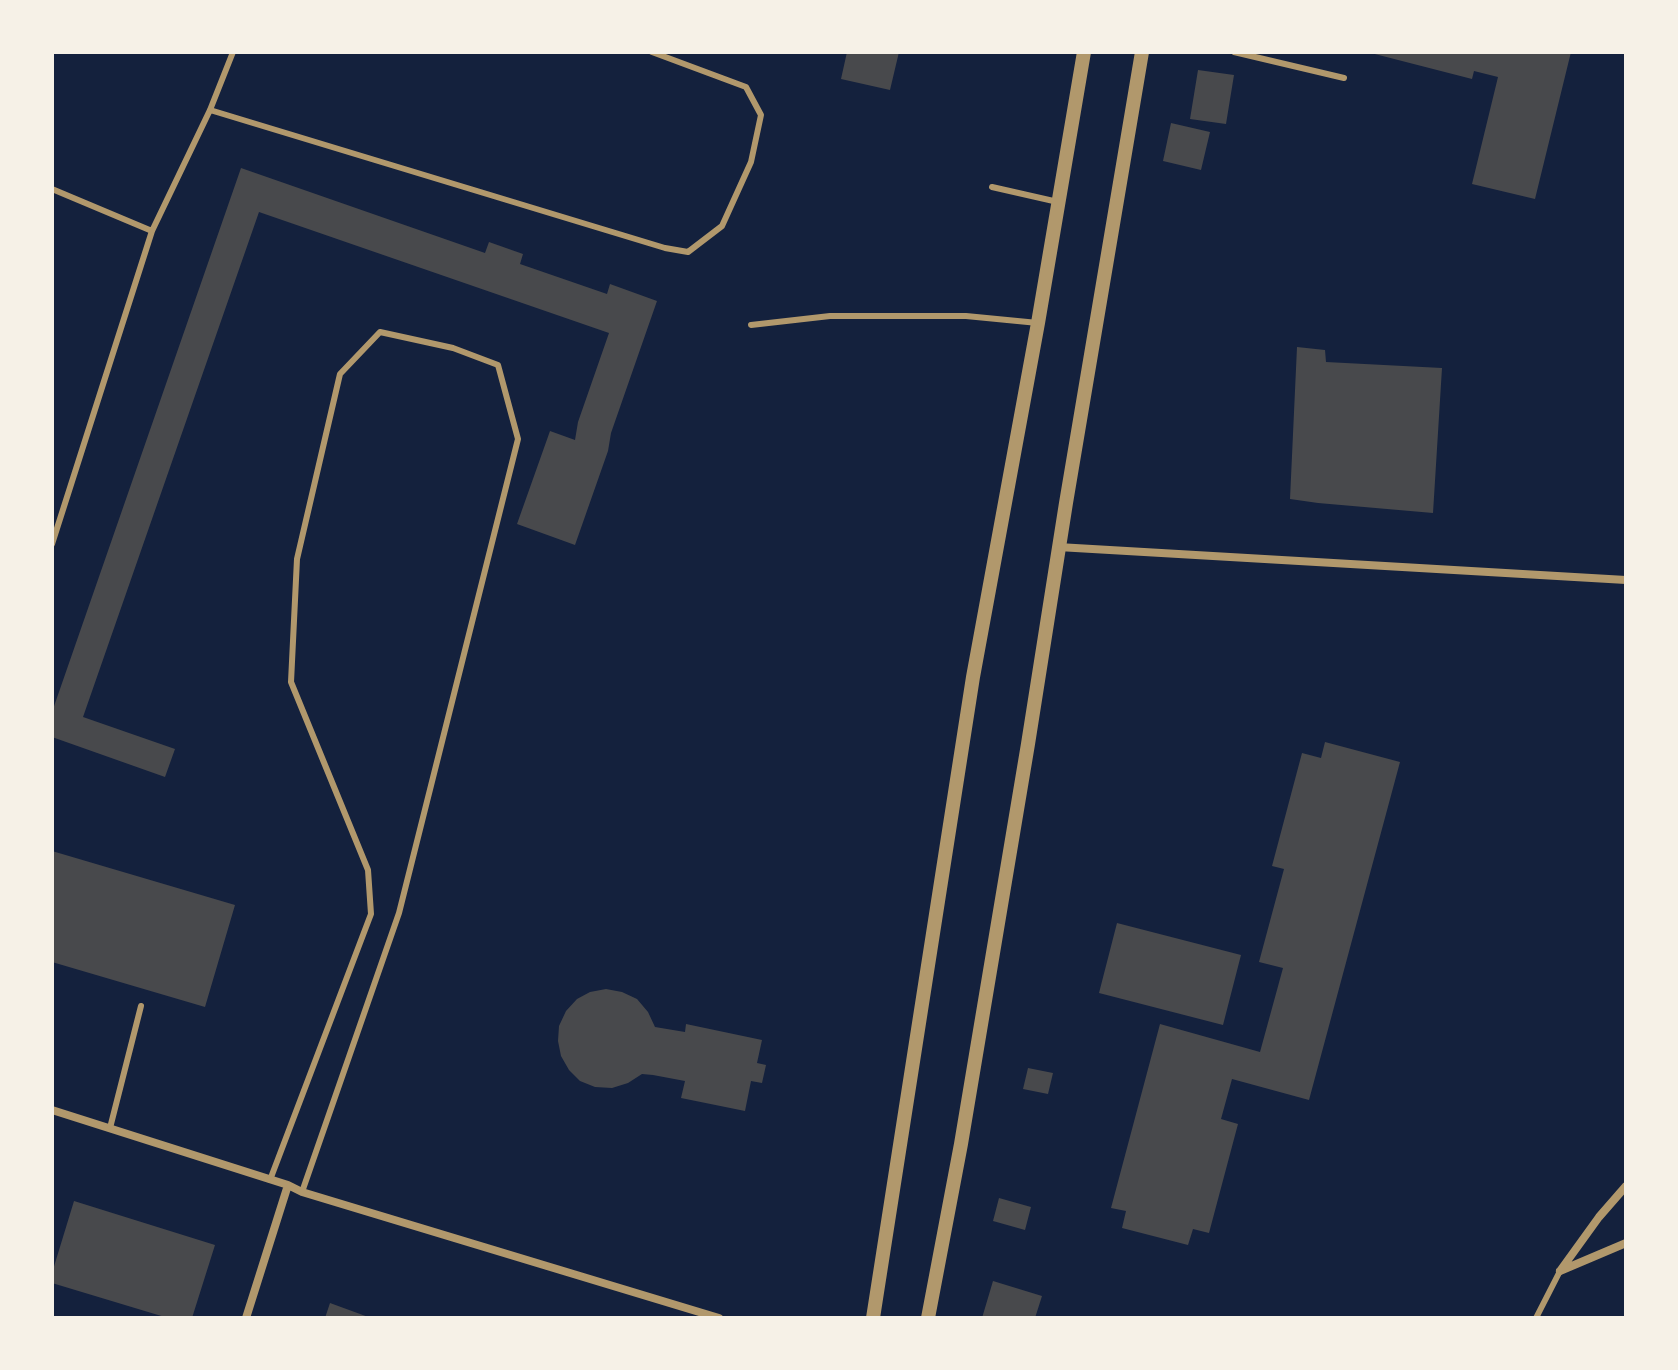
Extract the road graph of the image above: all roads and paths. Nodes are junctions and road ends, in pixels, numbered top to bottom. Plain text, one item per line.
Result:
1 (233, 52) edge
2 (652, 52) edge
3 (1084, 52) edge
4 (1142, 52) edge
5 (1234, 52) edge
6 (1344, 78) dead end
7 (210, 110) junction
8 (992, 187) dead end
9 (52, 189) edge
10 (1058, 202) junction
11 (152, 231) junction
12 (1038, 323) junction
13 (751, 325) dead end
14 (52, 544) edge
15 (1058, 547) junction
16 (1626, 580) edge
17 (141, 1006) dead end
18 (52, 1110) edge
19 (110, 1128) junction
20 (270, 1180) junction
21 (288, 1185) junction
22 (1626, 1186) edge
23 (302, 1192) junction
24 (1626, 1243) edge
25 (1560, 1271) junction
26 (246, 1318) edge
27 (719, 1318) edge
28 (873, 1318) edge
29 (928, 1318) edge
30 (1536, 1318) edge

1 - 7 lane
2 - 7 lane
3 - 10 street
4 - 15 street
5 - 6 lane
7 - 11 lane
8 - 10 lane
9 - 11 lane
10 - 12 street
11 - 14 lane
12 - 13 lane
12 - 28 street
15 - 16 street
15 - 29 street
17 - 19 lane
18 - 19 street
19 - 20 street
20 - 21 street
20 - 23 lane
21 - 23 street
21 - 26 street
22 - 25 street
23 - 27 street
24 - 25 street
25 - 30 lane

